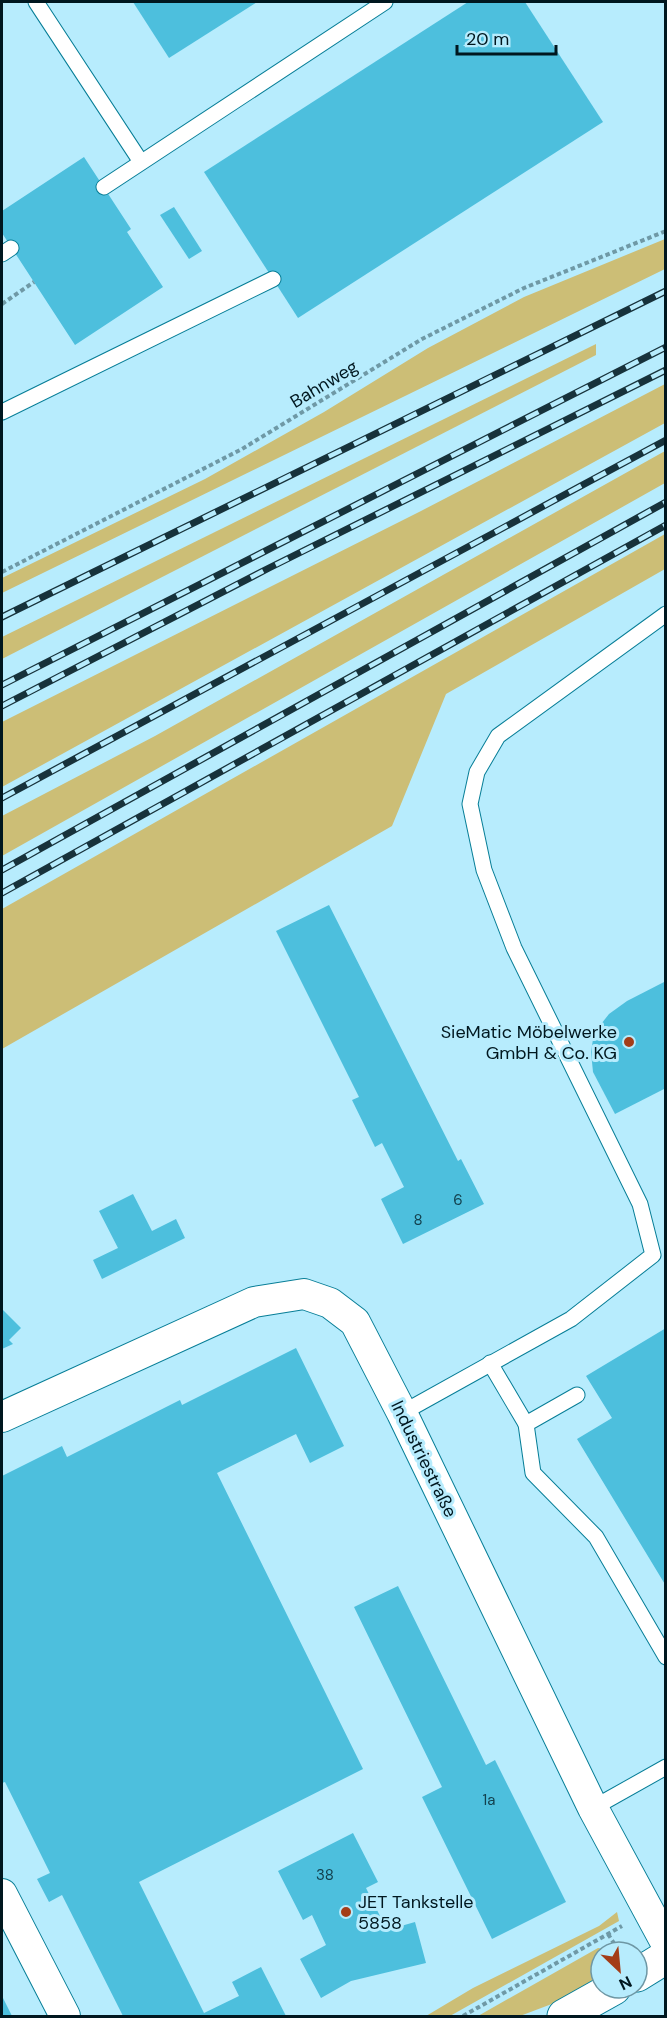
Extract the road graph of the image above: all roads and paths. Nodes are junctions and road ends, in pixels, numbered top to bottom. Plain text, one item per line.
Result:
1 (36, 2) edge
2 (385, 2) edge
3 (141, 162) junction
4 (104, 187) dead end
5 (666, 231) edge
6 (273, 279) dead end
7 (34, 282) dead end
8 (2, 304) edge
9 (2, 411) edge
10 (2, 572) edge
11 (666, 614) edge
12 (490, 1363) junction
13 (577, 1395) dead end
14 (402, 1413) junction
15 (2, 1417) edge
16 (526, 1424) junction
17 (666, 1657) edge
18 (666, 1767) edge
19 (593, 1808) junction
20 (2, 1894) edge
21 (647, 1912) junction
22 (608, 1934) junction
23 (612, 1940) edge
24 (666, 1943) edge
25 (666, 1957) edge
26 (649, 1968) edge
27 (593, 2000) edge
28 (65, 2016) edge
29 (464, 2016) edge
30 (564, 2016) edge

1 - 3 lane
2 - 3 lane
3 - 4 lane
5 - 10 path, Bahnweg
6 - 9 lane
7 - 8 path
11 - 12 lane
12 - 14 lane
12 - 16 lane
13 - 16 lane
14 - 15 street, Industriestraße
14 - 19 street, Industriestraße
16 - 17 lane
18 - 19 lane
19 - 21 street, Industriestraße
20 - 28 street
21 - 22 path
21 - 24 street, Industriestraße
22 - 23 path
22 - 29 path
25 - 26 main road
27 - 30 main road

